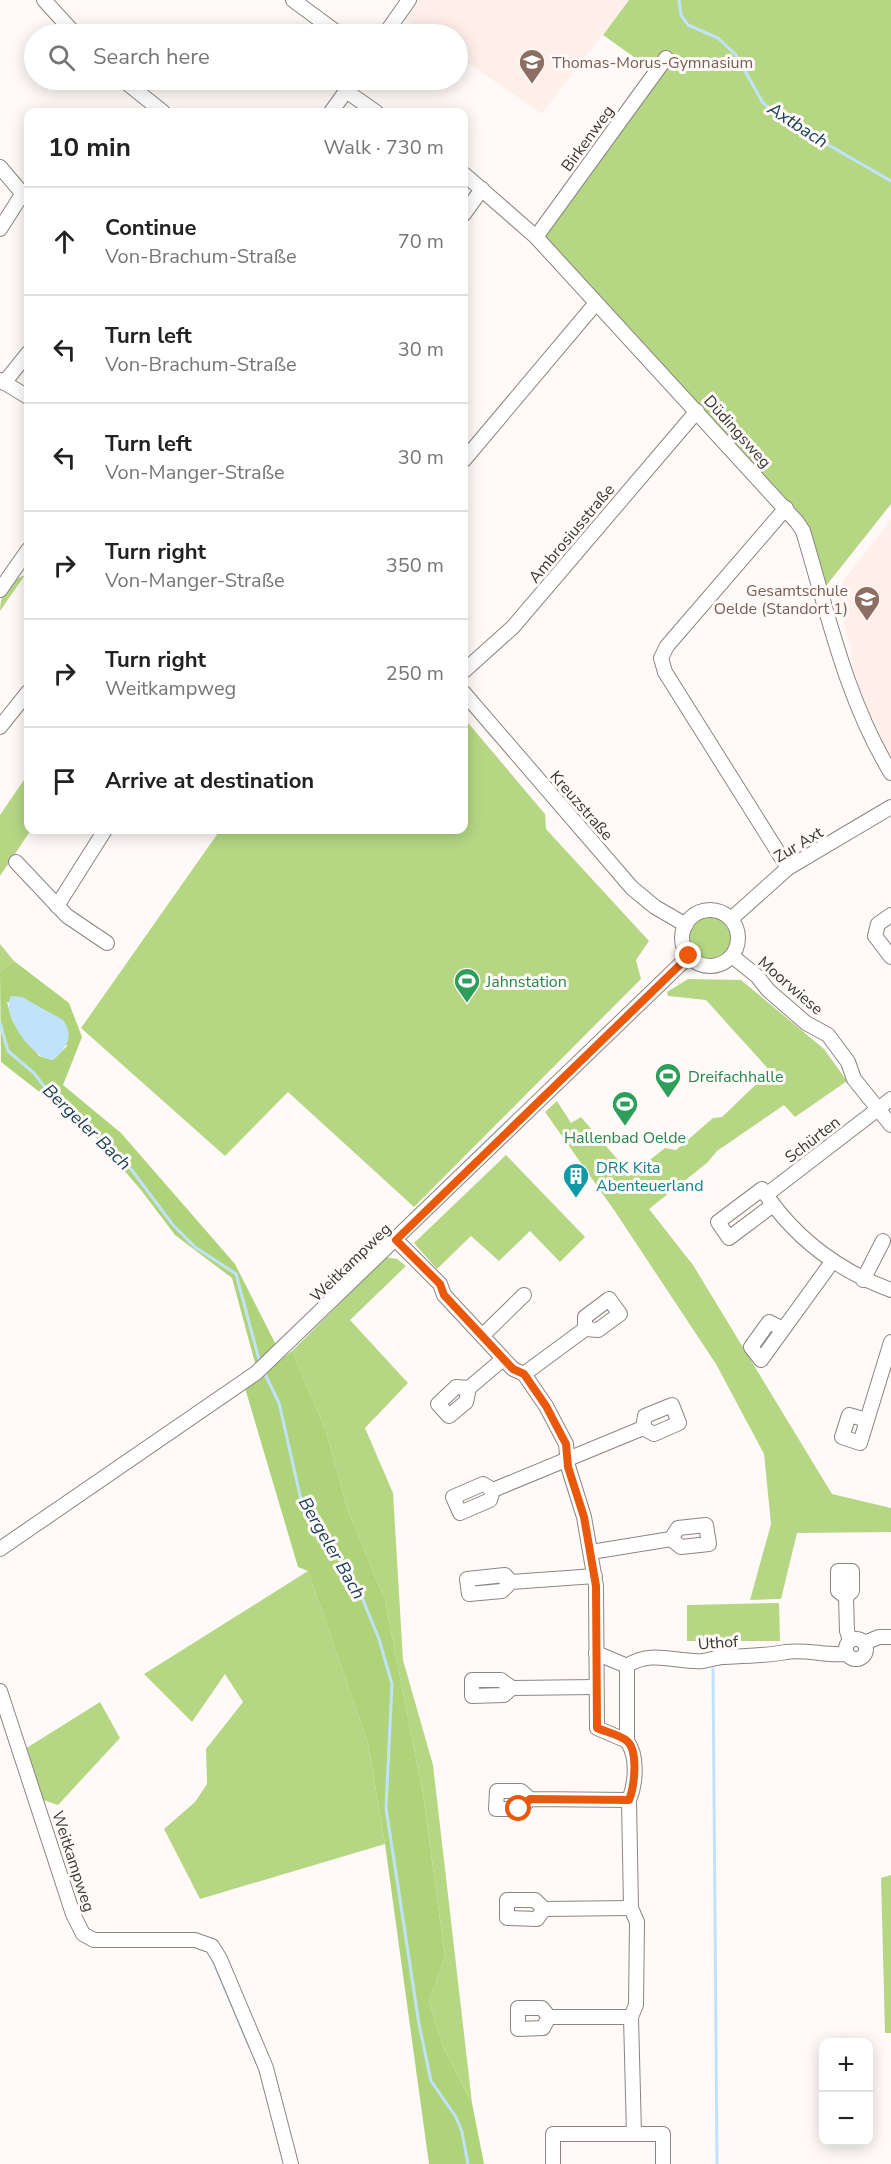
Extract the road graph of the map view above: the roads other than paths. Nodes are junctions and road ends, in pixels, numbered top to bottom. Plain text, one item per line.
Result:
1 (44, 0) edge
2 (293, 0) edge
3 (409, 0) edge
4 (66, 24) edge
5 (325, 24) edge
6 (392, 24) edge
7 (666, 58) dead end
8 (136, 90) edge
9 (346, 90) edge
10 (355, 90) edge
11 (158, 108) edge
12 (334, 108) edge
13 (372, 108) edge
14 (0, 167) edge
15 (468, 177) edge
16 (482, 189) junction
17 (24, 194) edge
18 (24, 199) edge
19 (468, 208) edge
20 (0, 229) edge
21 (536, 237) junction
22 (596, 303) junction
23 (24, 357) edge
24 (2, 382) edge
25 (24, 395) edge
26 (697, 411) junction
27 (468, 455) edge
28 (786, 508) junction
29 (24, 556) edge
30 (0, 590) edge
31 (468, 667) edge
32 (24, 697) edge
33 (468, 698) edge
34 (0, 727) edge
35 (891, 773) edge
36 (891, 807) edge
37 (102, 834) edge
38 (16, 862) dead end
39 (788, 868) junction
40 (57, 906) junction
41 (891, 915) edge
42 (731, 919) junction
43 (686, 925) junction
44 (107, 943) dead end
45 (689, 956) junction
46 (732, 956) junction
47 (891, 957) edge
48 (891, 1099) edge
49 (877, 1109) junction
50 (891, 1125) edge
51 (396, 1240) junction
52 (883, 1241) dead end
53 (832, 1262) junction
54 (863, 1280) junction
55 (891, 1290) edge
56 (524, 1295) dead end
57 (585, 1329) dead end
58 (783, 1329) dead end
59 (483, 1335) junction
60 (891, 1342) edge
61 (503, 1359) junction
62 (524, 1374) junction
63 (469, 1388) dead end
64 (867, 1420) dead end
65 (643, 1428) dead end
66 (567, 1458) junction
67 (493, 1490) dead end
68 (671, 1539) dead end
69 (0, 1549) edge
70 (591, 1552) junction
71 (595, 1576) junction
72 (511, 1582) dead end
73 (846, 1597) dead end
74 (891, 1637) edge
75 (850, 1640) junction
76 (864, 1643) junction
77 (596, 1653) junction
78 (846, 1654) junction
79 (627, 1666) junction
80 (596, 1687) junction
81 (512, 1688) dead end
82 (0, 1691) edge
83 (627, 1741) junction
84 (530, 1799) dead end
85 (629, 1800) junction
86 (631, 1908) junction
87 (544, 1909) dead end
88 (631, 2017) junction
89 (549, 2018) dead end
90 (634, 2134) junction
91 (291, 2164) edge
92 (553, 2164) edge
93 (663, 2164) edge

1 - 4 street
2 - 5 street
3 - 6 street
7 - 21 street, Birkenweg
8 - 11 street
9 - 12 street
10 - 13 street
14 - 17 street
15 - 16 street, Düdingsweg
16 - 19 street
16 - 21 street, Düdingsweg
18 - 20 street
21 - 22 street, Düdingsweg
22 - 26 street, Düdingsweg
22 - 27 street
23 - 24 street
24 - 25 street
26 - 28 street, Düdingsweg
26 - 31 street, Ambrosiusstraße
28 - 35 street, Düdingsweg
28 - 39 street
29 - 30 street
32 - 34 street
33 - 43 street, Kreuzstraße
36 - 39 street, Zur Axt
37 - 40 street
38 - 40 street
39 - 42 street, Zur Axt
40 - 44 street
41 - 47 street
42 - 43 street
42 - 46 street
43 - 45 street
45 - 46 street
45 - 51 street, Weitkampweg
46 - 49 street, Moorwiese
48 - 49 street, Schürten
49 - 50 street, Moorwiese
49 - 53 street, Schürten
51 - 59 street
51 - 69 street, Weitkampweg
52 - 54 street
53 - 54 street, Schürten
53 - 58 street
54 - 55 street, Schürten
56 - 59 street
57 - 62 street
59 - 61 street
60 - 64 street
61 - 62 street
61 - 63 street
62 - 66 street
65 - 66 street
66 - 67 street
66 - 70 street
68 - 70 street
70 - 71 street
71 - 72 street
71 - 77 street
73 - 75 street
74 - 76 street
75 - 76 street
75 - 78 street
76 - 78 street
77 - 79 street
77 - 80 street
78 - 79 street, Uthof
79 - 83 street
80 - 81 street
80 - 83 street
82 - 91 street, Weitkampweg
83 - 85 street
84 - 85 street
85 - 86 street
86 - 87 street
86 - 88 street
88 - 89 street
88 - 90 street
90 - 92 street
90 - 93 street

